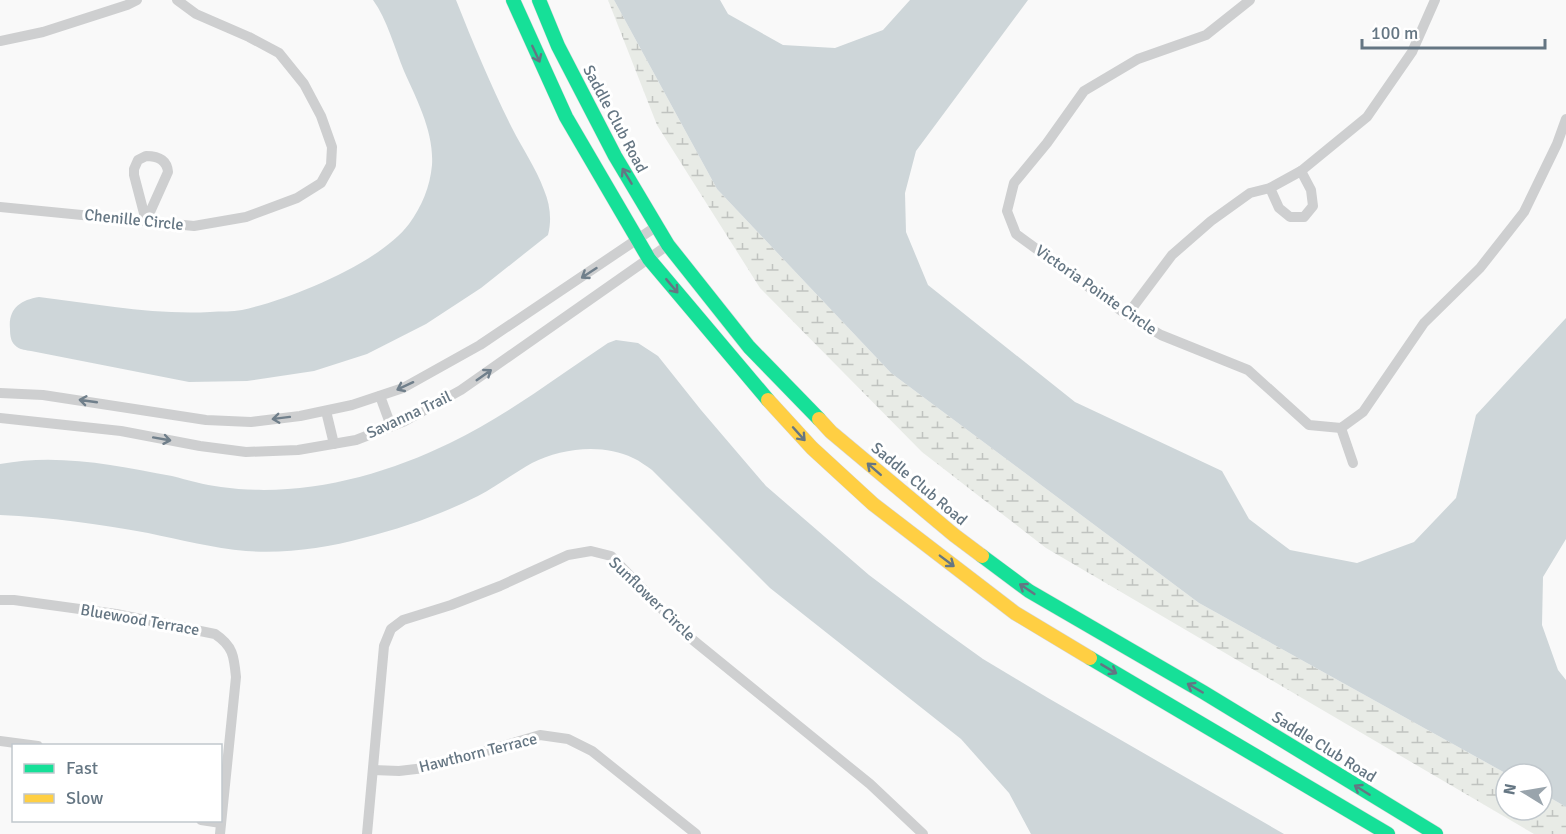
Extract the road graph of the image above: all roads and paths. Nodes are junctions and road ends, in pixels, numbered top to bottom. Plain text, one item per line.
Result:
1 (137, 0) edge
2 (177, 0) edge
3 (513, 0) edge
4 (539, 0) edge
5 (1250, 0) edge
6 (1435, 0) edge
7 (0, 41) edge
8 (1566, 119) edge
9 (1301, 171) junction
10 (1270, 188) junction
11 (0, 207) edge
12 (146, 221) junction
13 (657, 226) junction
14 (637, 240) junction
15 (668, 245) junction
16 (649, 259) junction
17 (1127, 315) junction
18 (0, 393) edge
19 (380, 396) junction
20 (326, 411) junction
21 (0, 418) edge
22 (391, 426) junction
23 (1341, 428) junction
24 (334, 444) junction
25 (1353, 463) dead end
26 (0, 600) edge
27 (0, 741) edge
28 (23, 744) edge
29 (372, 770) junction
30 (222, 810) edge
31 (1412, 820) junction
32 (205, 822) edge
33 (220, 829) edge
34 (367, 834) edge
35 (696, 834) edge
36 (923, 834) edge
37 (1388, 834) edge
38 (1404, 834) edge
39 (1436, 834) edge

1 - 7 street
2 - 12 street, Chenille Circle
3 -> 14 street
13 -> 4 street, Saddle Club Road
5 - 17 street, Victoria Pointe Circle
6 - 9 street
8 - 23 street
9 - 10 street
9 - 10 street
10 - 17 street
11 - 12 street, Chenille Circle
12 - 12 street
13 - 14 street, Savanna Trail
13 - 15 street, Saddle Club Road
14 - 16 street
14 -> 19 street, Savanna Trail
15 - 16 street, Savanna Trail
31 -> 15 street, Saddle Club Road
22 -> 16 street, Savanna Trail
16 -> 37 street
17 - 23 street, Victoria Pointe Circle
20 -> 18 street, Savanna Trail
19 - 20 street, Savanna Trail
19 - 22 street
20 - 24 street
21 -> 24 street, Savanna Trail
22 - 24 street, Savanna Trail
23 - 25 street
26 - 30 street, Bluewood Terrace
27 - 28 street
29 - 34 street, Sunflower Circle
29 - 35 street, Hawthorn Terrace
29 - 36 street, Sunflower Circle
31 - 38 street
31 - 39 street, Saddle Club Road
32 - 33 street

